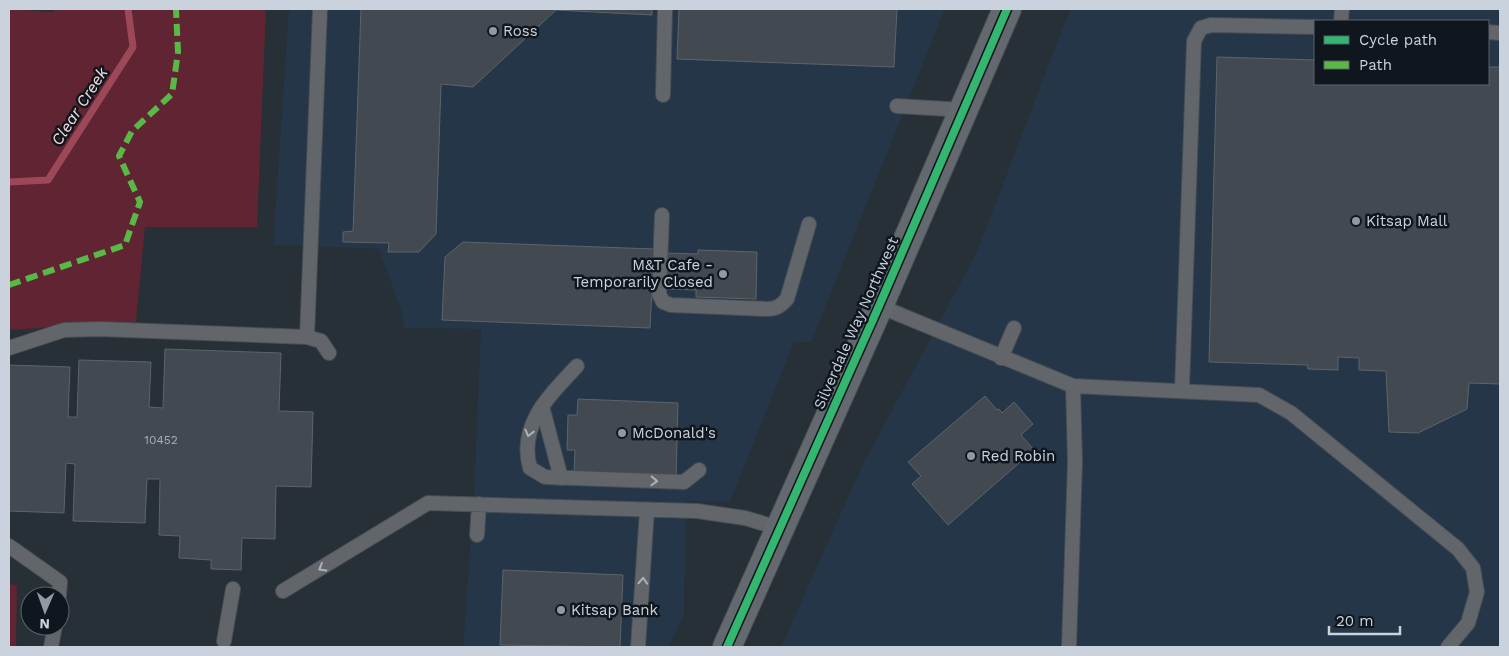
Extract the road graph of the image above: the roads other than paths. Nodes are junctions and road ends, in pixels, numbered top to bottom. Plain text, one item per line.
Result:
1 (320, 9) edge
2 (665, 9) edge
3 (1007, 9) edge
4 (1314, 28) edge
5 (663, 95) dead end
6 (897, 106) dead end
7 (964, 110) junction
8 (662, 215) dead end
9 (809, 224) dead end
10 (879, 306) junction
11 (1014, 328) dead end
12 (307, 337) junction
13 (9, 348) edge
14 (329, 352) dead end
15 (1001, 358) junction
16 (577, 366) dead end
17 (1073, 386) junction
18 (1182, 390) junction
19 (542, 406) junction
20 (699, 470) dead end
21 (561, 478) junction
22 (479, 504) junction
23 (647, 510) junction
24 (779, 528) junction
25 (477, 536) dead end
26 (9, 546) edge
27 (56, 586) edge
28 (233, 590) dead end
29 (283, 591) dead end
30 (224, 641) dead end
31 (638, 647) edge
32 (727, 647) edge
33 (1069, 647) edge
34 (1448, 647) edge

1 - 12 lane
2 - 5 lane
3 - 7 main road, Silverdale Way Northwest
4 - 18 lane
6 - 7 lane
7 - 10 main road, Silverdale Way Northwest
8 - 9 lane
10 - 15 lane
10 - 24 main road, Silverdale Way Northwest
11 - 15 lane
12 - 13 lane
12 - 14 lane
15 - 17 lane
16 - 19 lane
17 - 18 lane
17 - 33 lane
18 - 34 lane
19 - 21 lane
19 -> 21 lane
21 -> 20 lane
22 - 23 lane
22 - 25 lane
22 -> 29 lane
23 - 24 lane
31 -> 23 lane
24 - 32 main road, Silverdale Way Northwest
26 - 27 lane
28 - 30 lane

